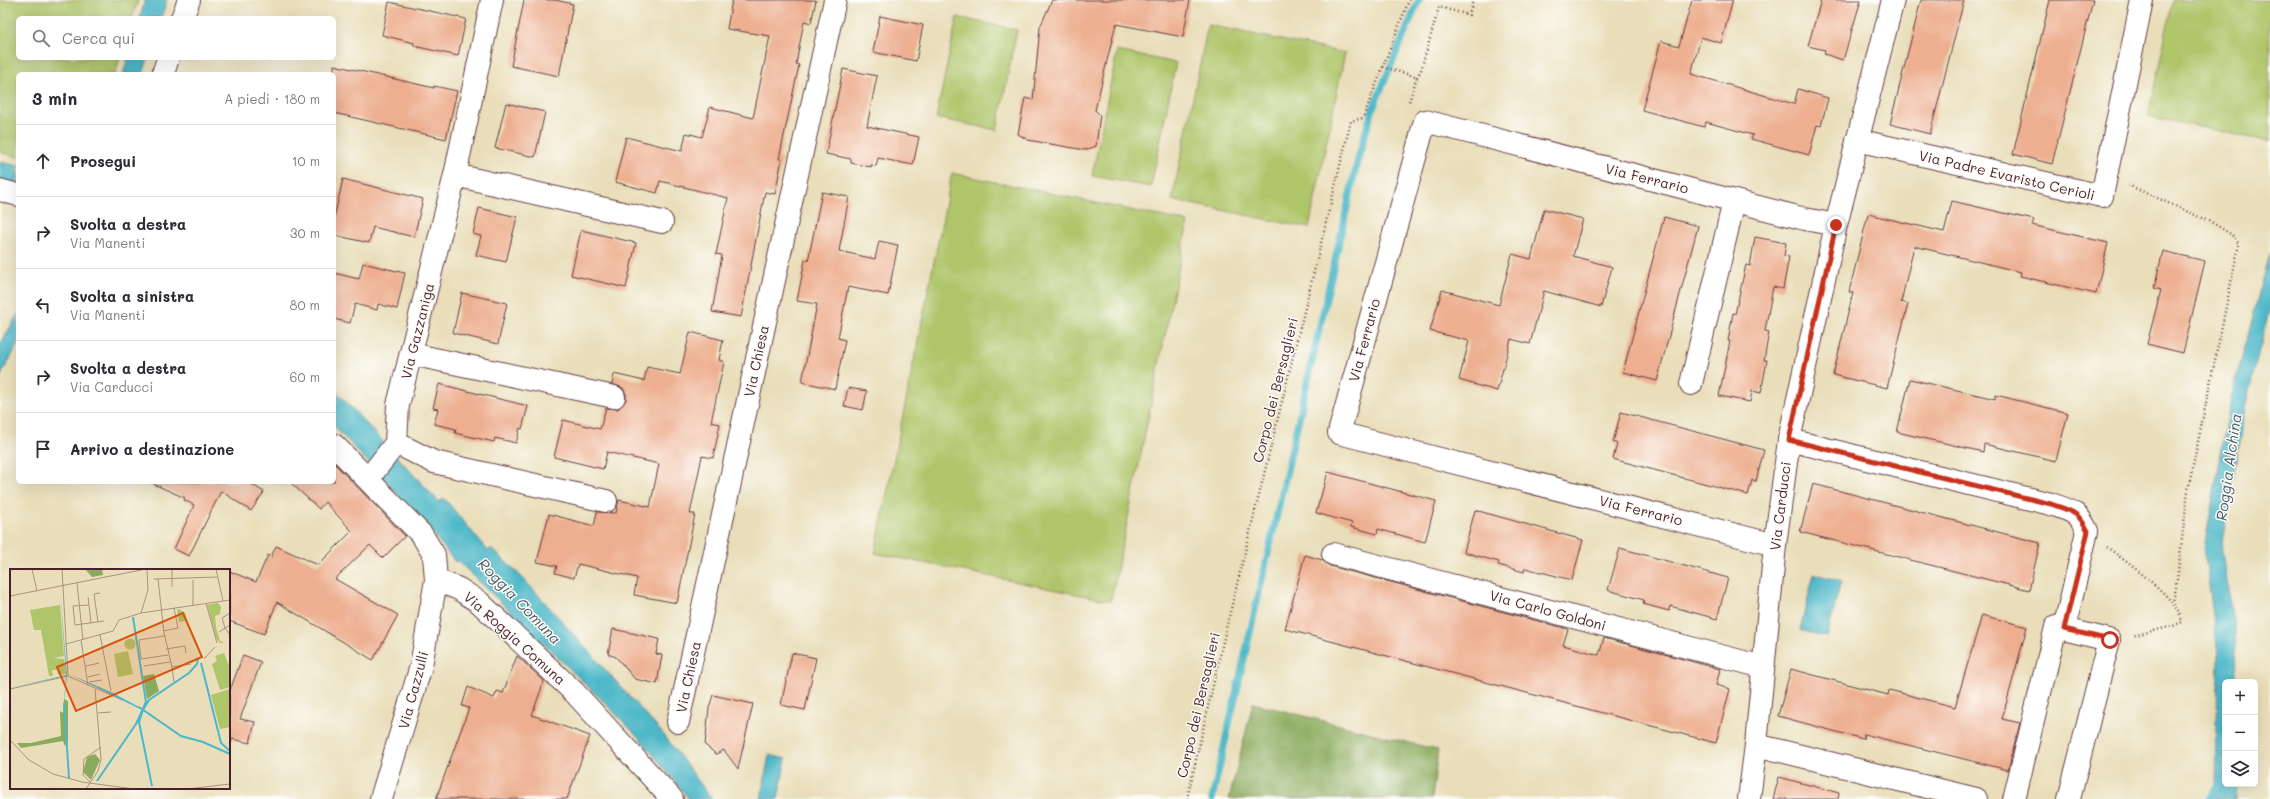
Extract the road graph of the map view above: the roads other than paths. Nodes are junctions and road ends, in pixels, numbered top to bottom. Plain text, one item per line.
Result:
1 (189, 0) edge
2 (492, 0) edge
3 (835, 0) edge
4 (1893, 0) edge
5 (2142, 0) edge
6 (183, 16) edge
7 (167, 60) edge
8 (164, 72) edge
9 (1857, 140) junction
10 (455, 175) junction
11 (0, 190) edge
12 (16, 194) edge
13 (1734, 201) junction
14 (662, 222) dead end
15 (1836, 225) junction
16 (411, 354) junction
17 (1691, 384) dead end
18 (614, 397) dead end
19 (1789, 440) junction
20 (396, 443) junction
21 (336, 447) edge
22 (368, 479) junction
23 (606, 501) dead end
24 (1775, 545) junction
25 (1333, 554) dead end
26 (436, 580) junction
27 (2064, 629) junction
28 (1763, 667) junction
29 (678, 722) dead end
30 (1756, 745) junction
31 (381, 799) edge
32 (672, 799) edge
33 (1749, 799) edge
34 (1976, 799) edge
35 (2014, 799) edge
36 (2069, 799) edge

1 - 6 street
2 - 10 street, Via Gazzaniga
3 - 29 street, Via Chiesa
4 - 9 street
5 - 9 street, Via Padre Evaristo Cerioli
7 - 8 street
9 - 15 street
10 - 14 street
10 - 16 street, Via Gazzaniga
11 - 12 street
13 - 15 street, Via Ferrario
13 - 17 street
13 - 24 street, Via Ferrario
15 - 19 street, Via Carducci
16 - 18 street
16 - 20 street, Via Gazzaniga
19 - 24 street, Via Carducci
19 - 27 street
20 - 22 street
20 - 23 street
21 - 22 street
22 - 26 street
24 - 28 street, Via Carducci
25 - 28 street, Via Carlo Goldoni
26 - 31 street, Via Cazzulli
26 - 32 street, Via Roggia Comuna
27 - 35 street
27 - 36 street
28 - 30 street, Via Carducci
30 - 33 street, Via Carducci
30 - 34 street

